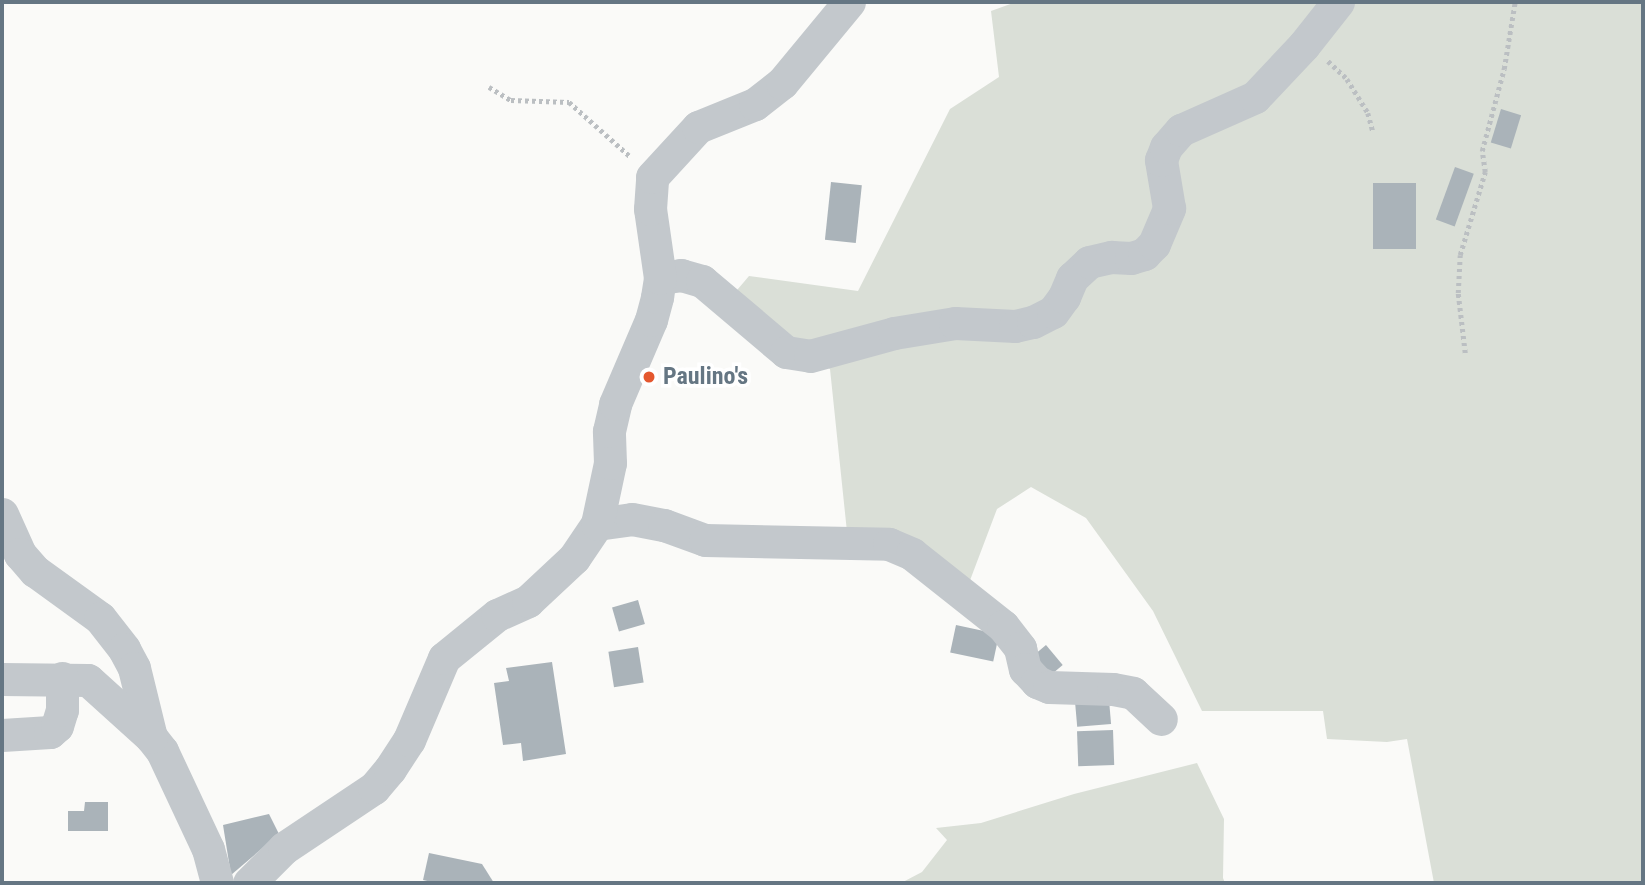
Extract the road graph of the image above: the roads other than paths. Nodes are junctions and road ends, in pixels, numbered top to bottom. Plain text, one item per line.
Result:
1 (849, 2) edge
2 (1338, 2) edge
3 (660, 278) junction
4 (2, 514) edge
5 (597, 524) junction
6 (62, 678) junction
7 (2, 679) edge
8 (1160, 719) dead end
9 (2, 735) edge
10 (150, 737) junction
11 (217, 883) edge
12 (249, 883) edge

1 - 3 street
2 - 3 street
3 - 5 street
4 - 10 street
5 - 8 street
5 - 12 street
6 - 7 street
6 - 9 street
6 - 10 street
10 - 11 street

